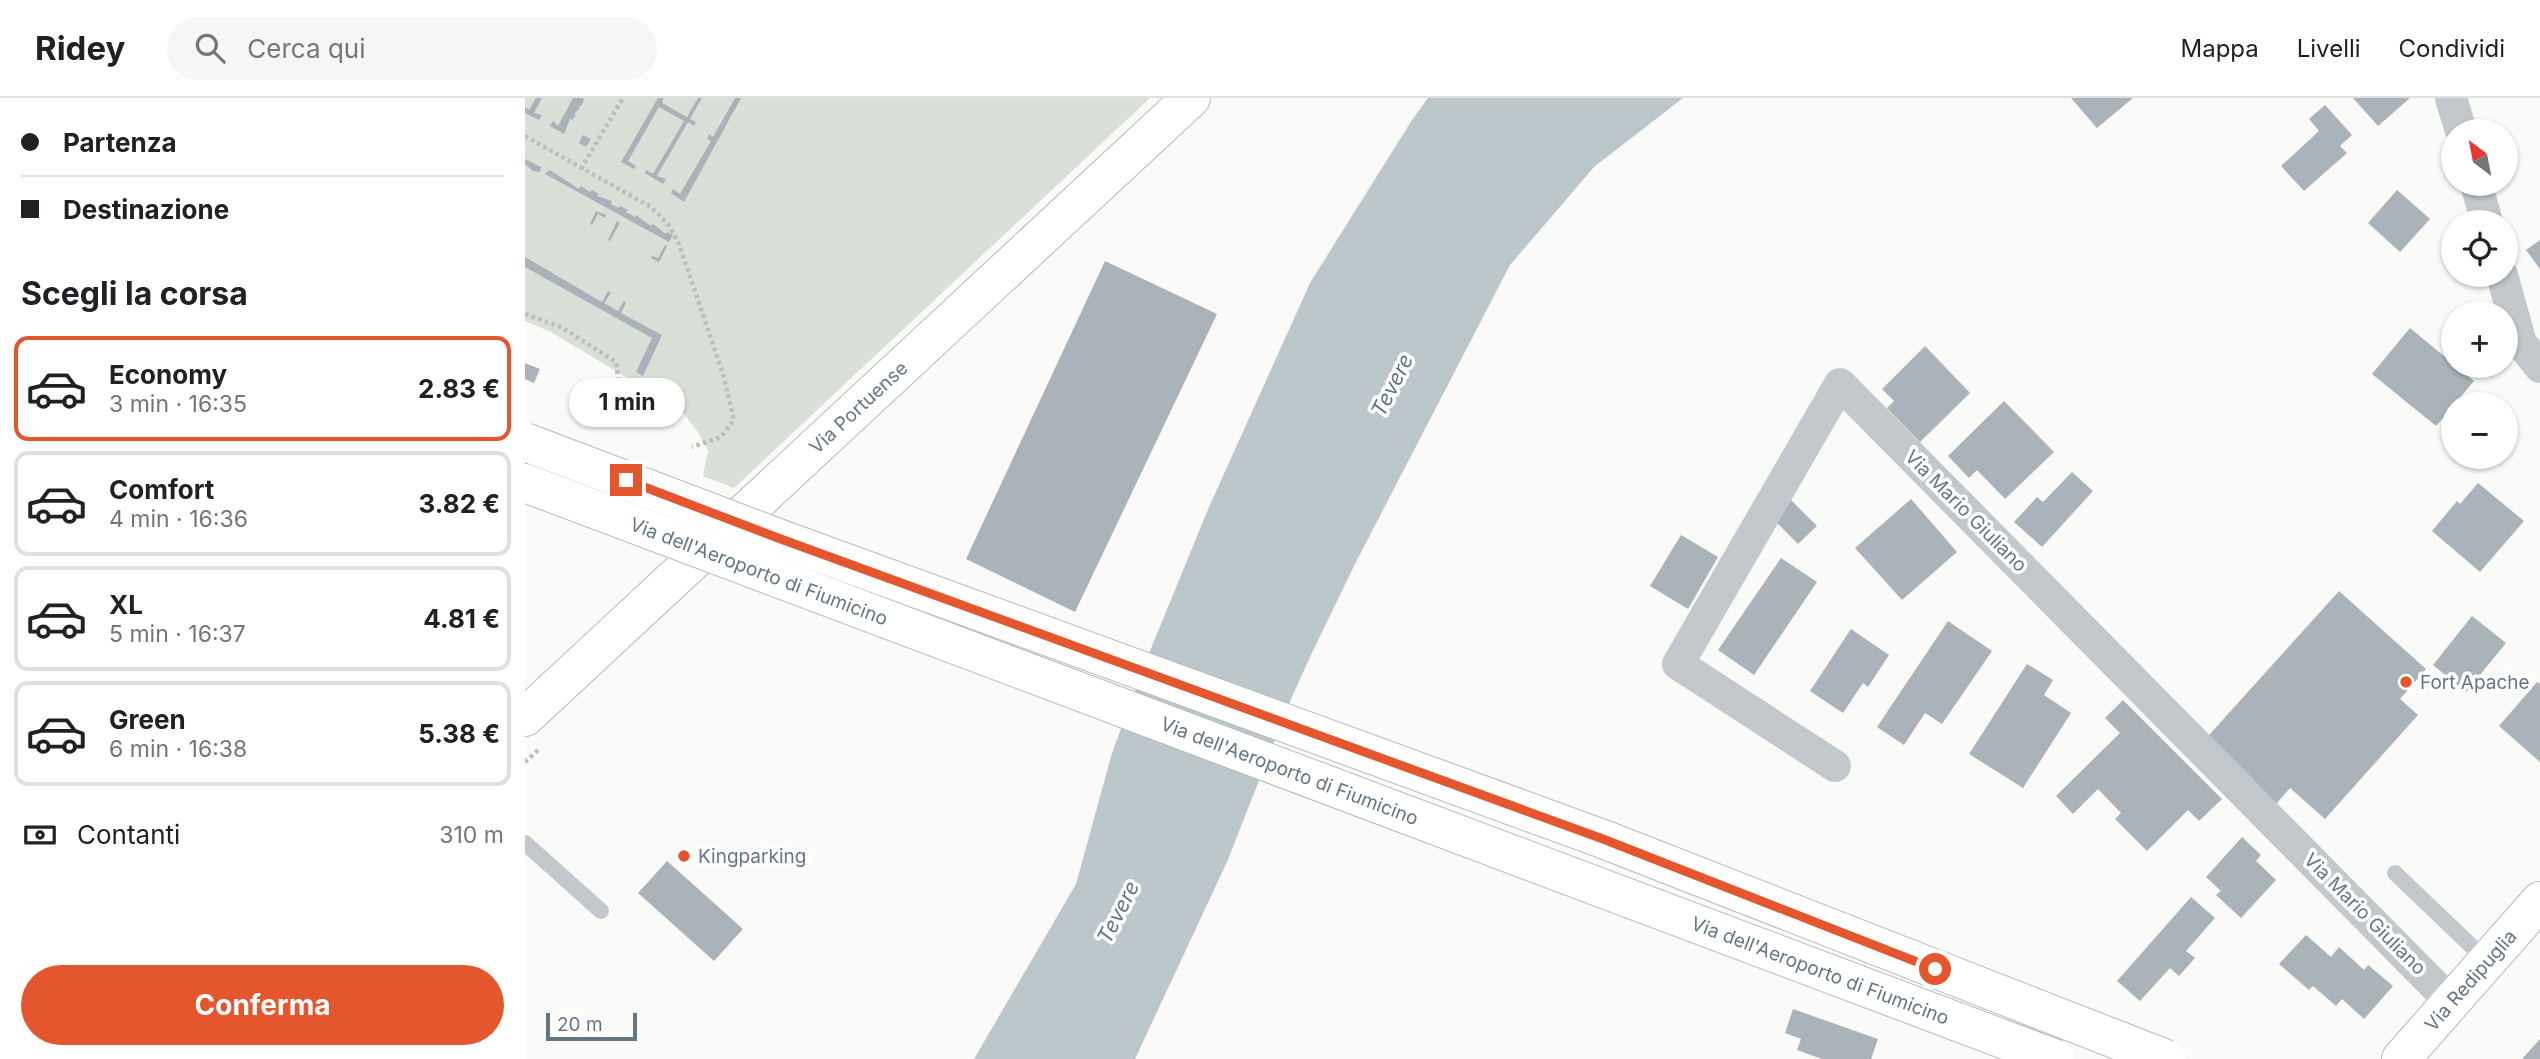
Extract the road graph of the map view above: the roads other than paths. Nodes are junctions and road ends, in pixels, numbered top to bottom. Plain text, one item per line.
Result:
1 (1191, 98) edge
2 (2451, 98) edge
3 (2457, 119) edge
4 (2505, 287) edge
5 (2540, 367) edge
6 (525, 442) edge
7 (525, 483) edge
8 (525, 717) edge
9 (1835, 766) dead end
10 (525, 844) edge
11 (2395, 873) dead end
12 (2534, 910) edge
13 (601, 911) dead end
14 (2487, 961) junction
15 (2451, 1002) junction
16 (2056, 1059) edge
17 (2166, 1059) edge
18 (2401, 1059) edge

1 - 8 main road, Via Portuense
2 - 3 street
4 - 5 street
6 - 17 main road, Via dell'Aeroporto di Fiumicino, bridge
7 - 16 main road, Via dell'Aeroporto di Fiumicino, bridge
9 - 15 street, Via Mario Giuliano
10 - 13 lane
11 - 14 lane
12 - 14 main road, Via Redipuglia
14 - 15 main road, Via Redipuglia
15 - 18 main road, Via Redipuglia

